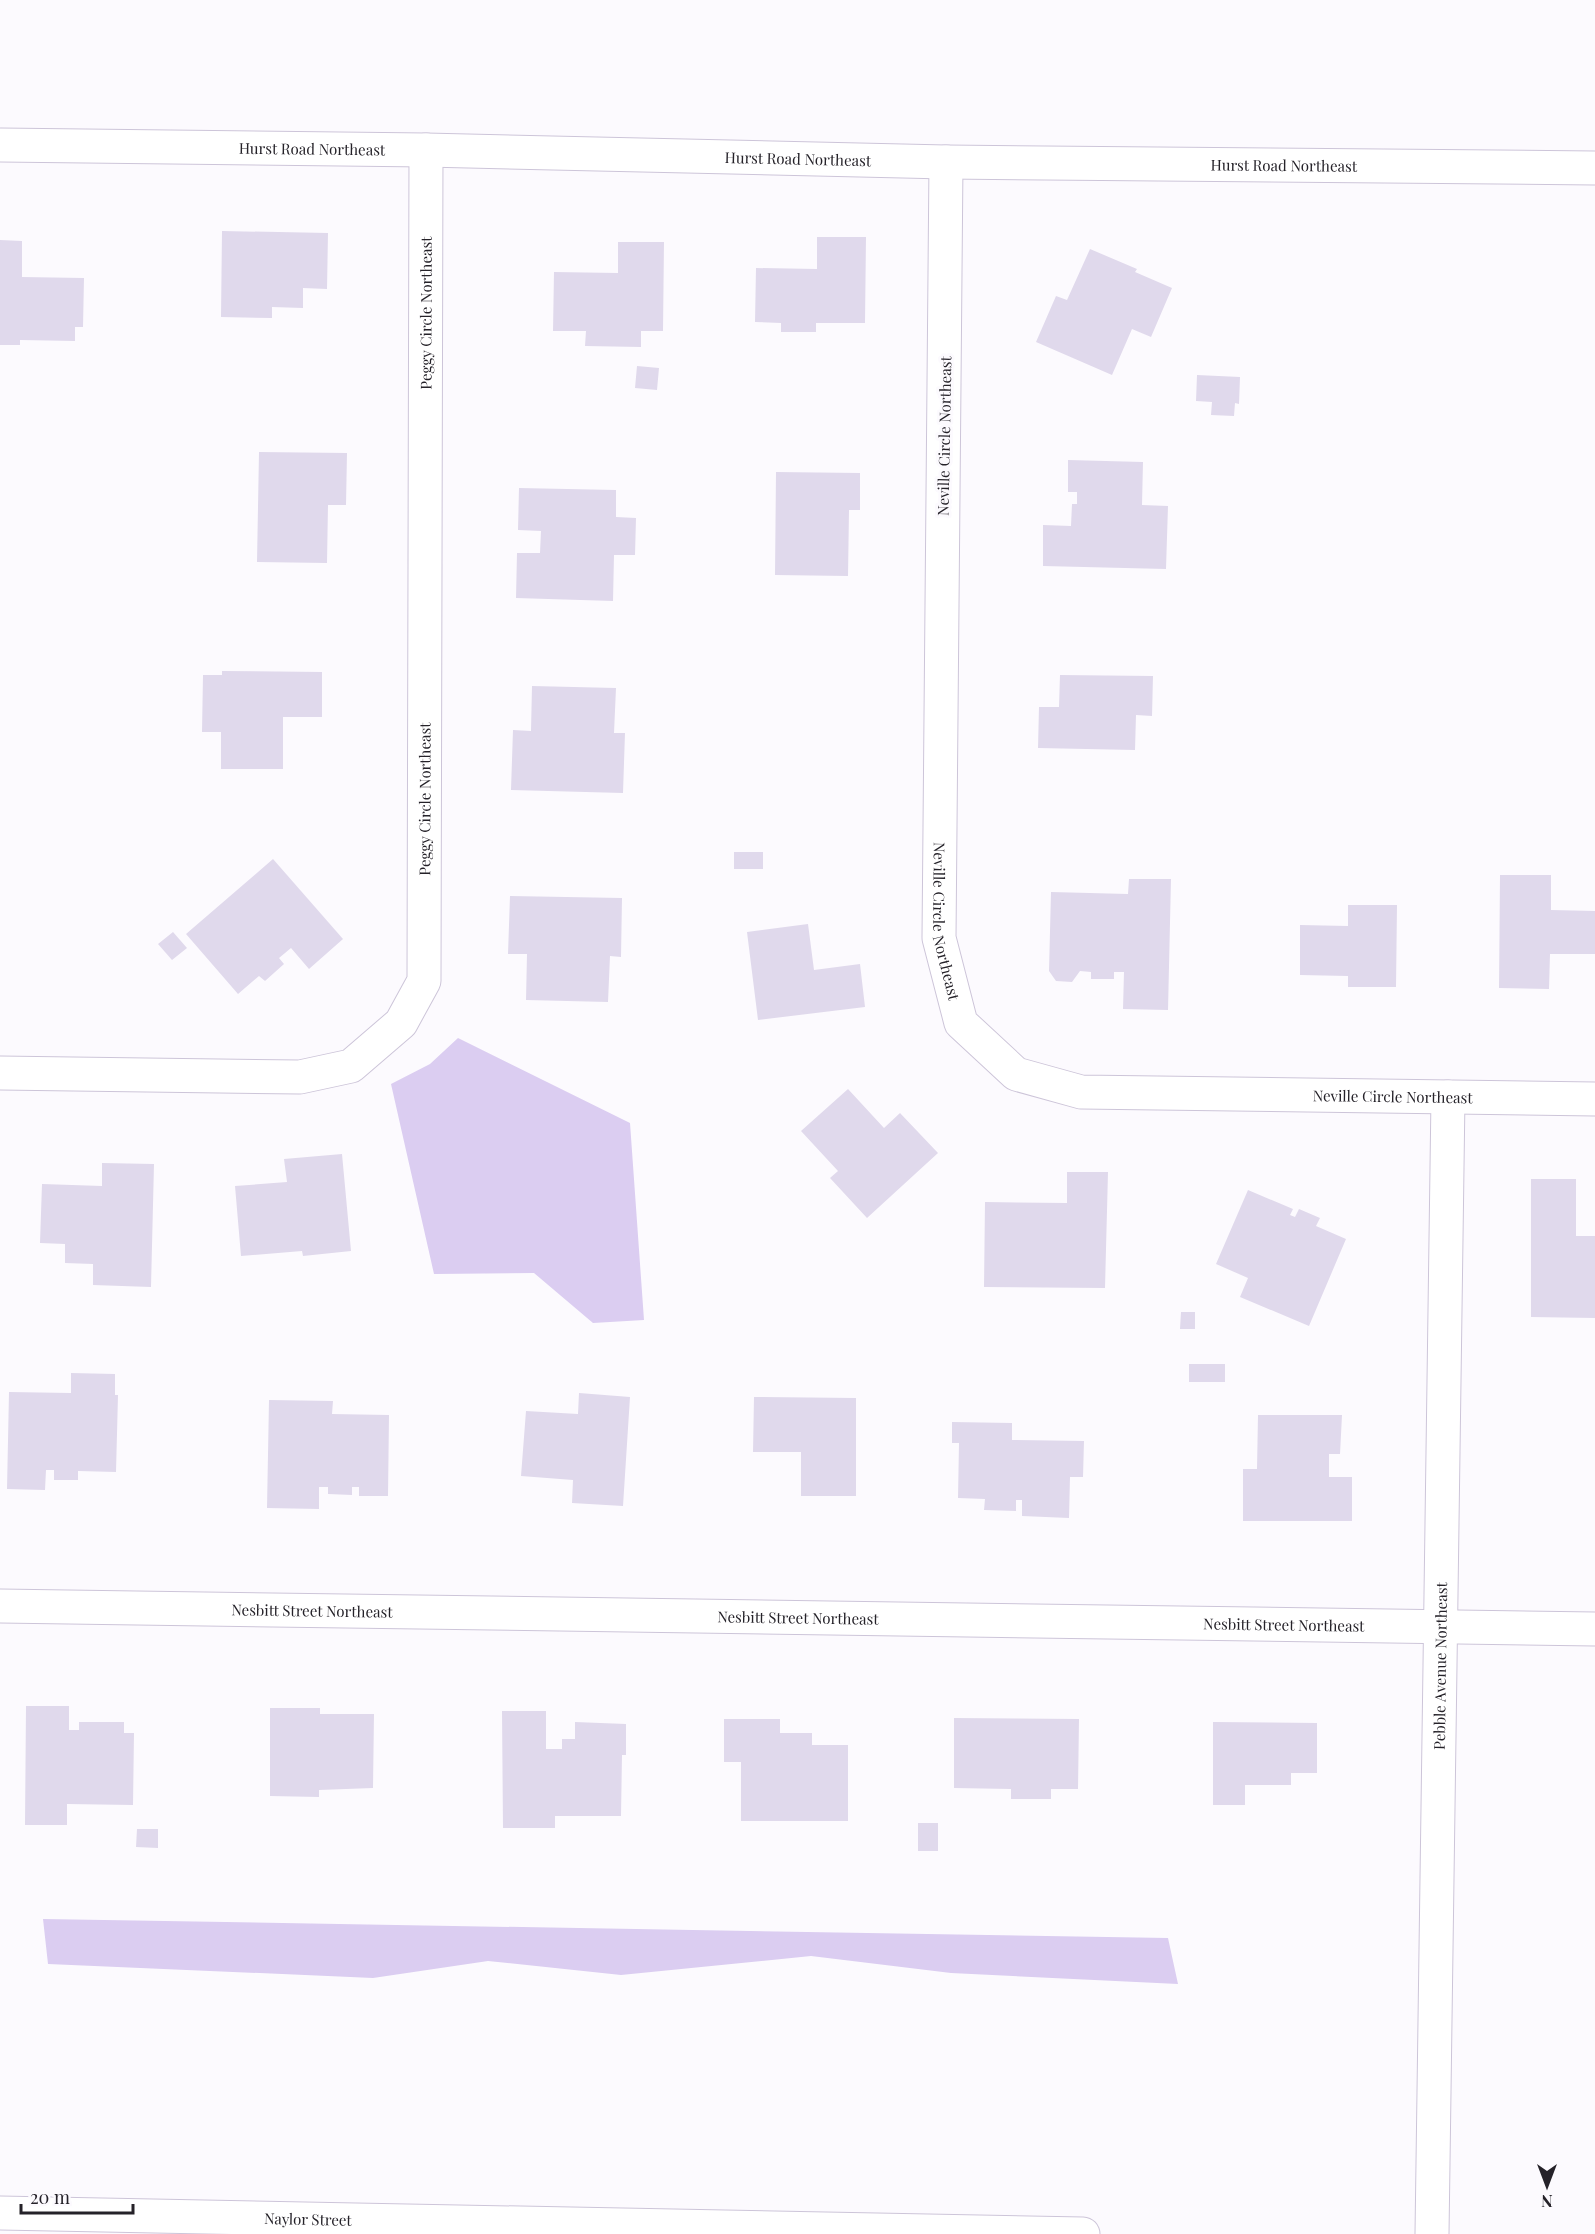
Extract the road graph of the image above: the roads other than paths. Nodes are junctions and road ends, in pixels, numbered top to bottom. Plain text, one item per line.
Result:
1 (0, 145) edge
2 (426, 150) junction
3 (946, 162) junction
4 (1595, 168) edge
5 (0, 1073) edge
6 (1448, 1097) junction
7 (1595, 1099) edge
8 (0, 1606) edge
9 (1441, 1627) junction
10 (1595, 1629) edge
11 (0, 2213) edge
12 (1083, 2234) edge
13 (1432, 2234) edge

1 - 2 street, Hurst Road Northeast
2 - 3 street, Hurst Road Northeast
2 - 5 street, Peggy Circle Northeast
3 - 4 street, Hurst Road Northeast
3 - 6 street, Neville Circle Northeast
6 - 7 street, Neville Circle Northeast
6 - 9 street, Pebble Avenue Northeast
8 - 9 street, Nesbitt Street Northeast
9 - 10 street, Nesbitt Street Northeast
9 - 13 street, Pebble Avenue Northeast
11 - 12 street, Naylor Street

